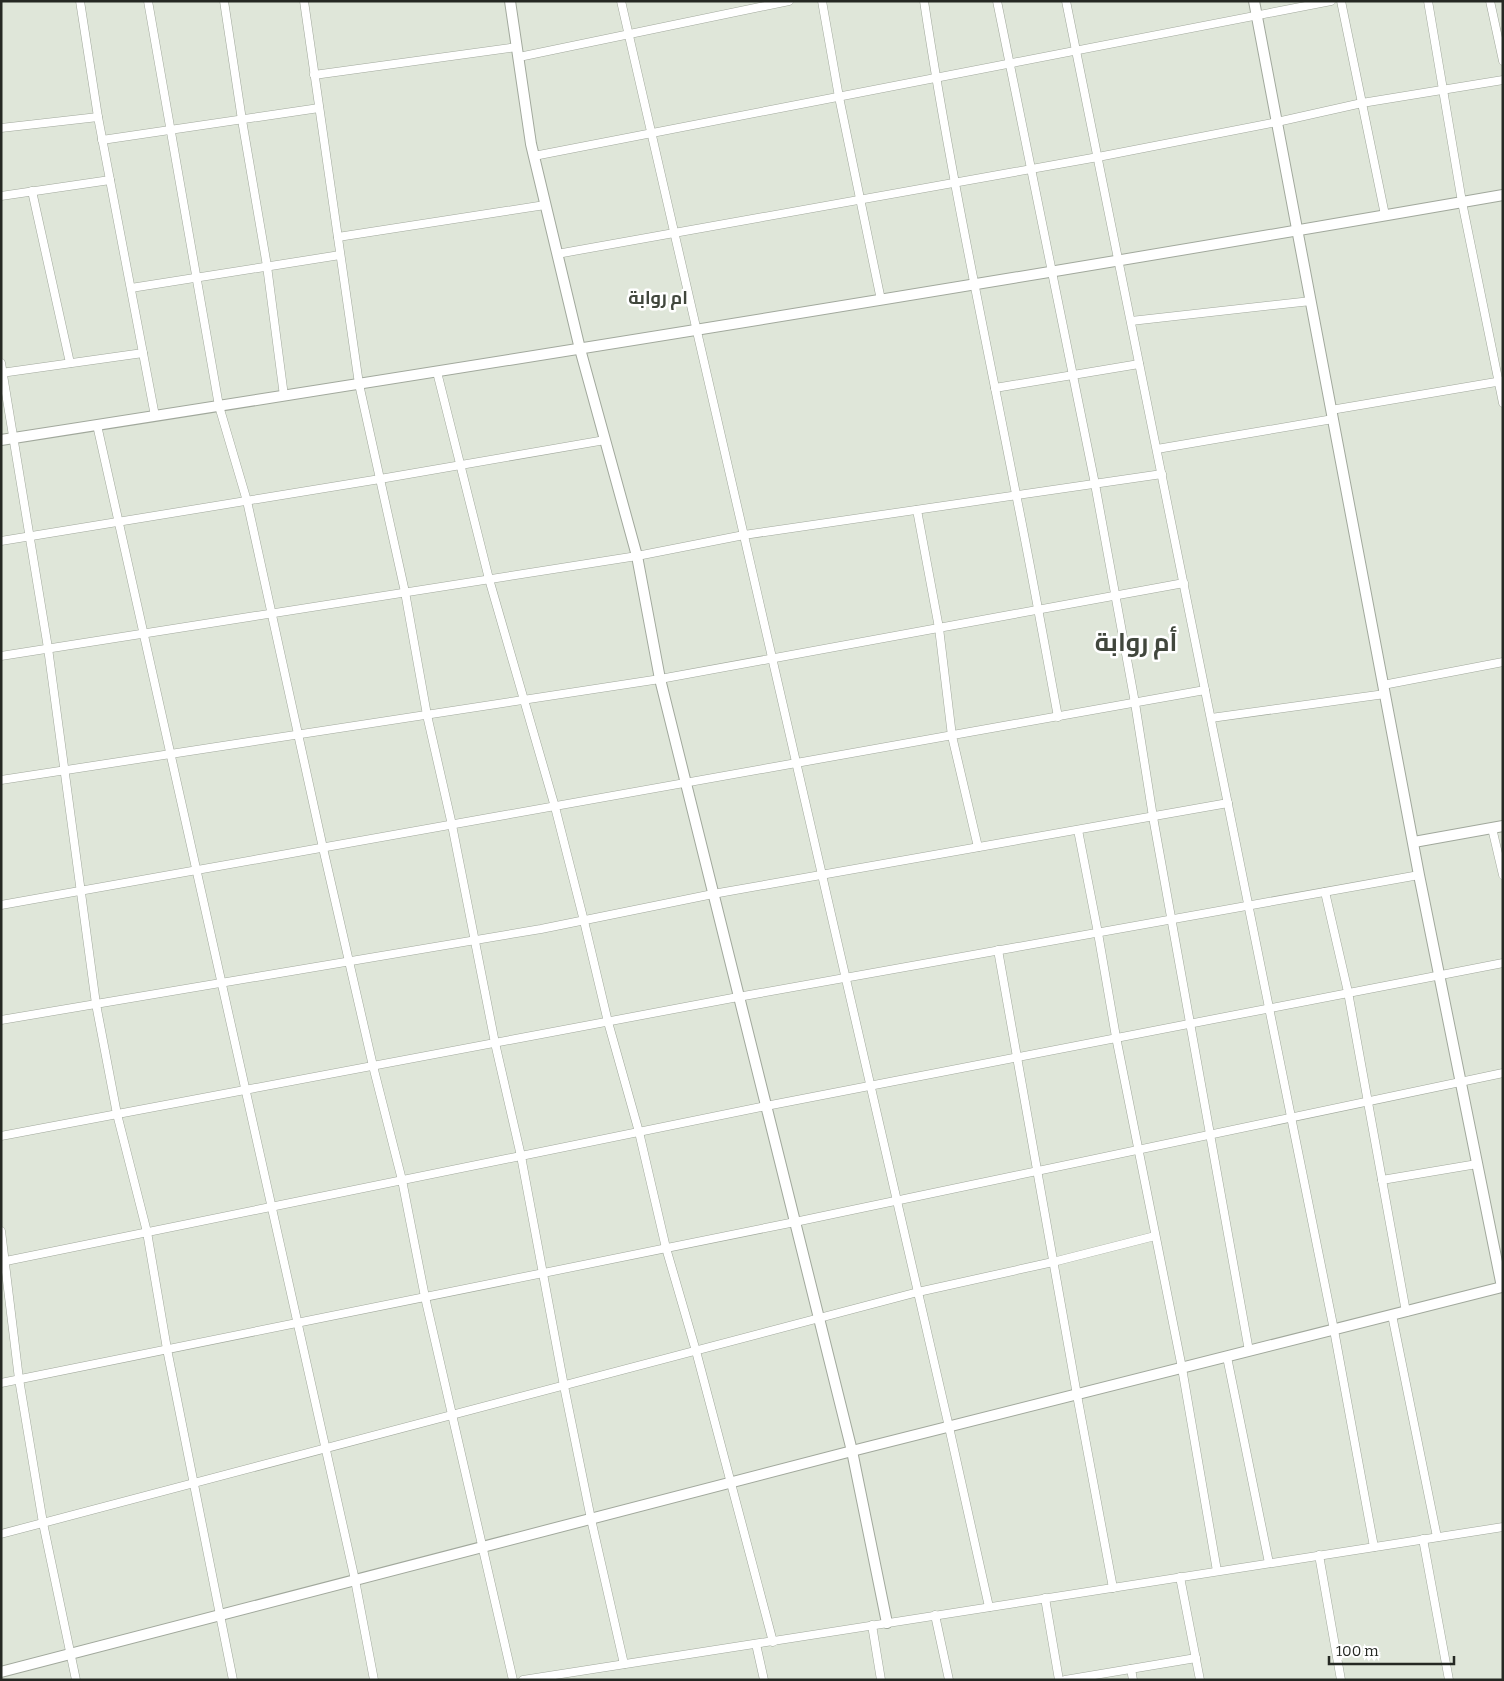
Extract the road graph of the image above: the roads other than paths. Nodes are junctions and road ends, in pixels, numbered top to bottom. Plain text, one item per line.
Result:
1 (80, 1) edge
2 (148, 1) edge
3 (224, 1) edge
4 (304, 1) edge
5 (510, 1) edge
6 (621, 1) edge
7 (790, 1) edge
8 (822, 1) edge
9 (924, 1) edge
10 (997, 1) edge
11 (1066, 1) edge
12 (1254, 1) edge
13 (1331, 1) edge
14 (1341, 1) edge
15 (1428, 1) edge
16 (1490, 1) edge
17 (1257, 15) junction
18 (628, 35) junction
19 (1076, 51) junction
20 (518, 52) junction
21 (1503, 61) edge
22 (1010, 64) junction
23 (314, 75) junction
24 (936, 78) junction
25 (1503, 80) edge
26 (1443, 91) junction
27 (839, 97) junction
28 (1362, 103) junction
29 (319, 108) junction
30 (98, 117) junction
31 (242, 120) junction
32 (1277, 122) junction
33 (1, 128) edge
34 (171, 130) junction
35 (651, 134) junction
36 (102, 140) junction
37 (534, 156) junction
38 (1098, 158) junction
39 (1030, 170) junction
40 (110, 180) junction
41 (955, 183) junction
42 (32, 191) junction
43 (1503, 195) edge
44 (1, 196) edge
45 (860, 200) junction
46 (1462, 202) junction
47 (546, 205) junction
48 (1385, 216) junction
49 (1298, 231) junction
50 (674, 234) junction
51 (338, 237) junction
52 (558, 254) junction
53 (340, 255) junction
54 (1119, 260) junction
55 (267, 266) junction
56 (1052, 271) junction
57 (196, 277) junction
58 (974, 284) junction
59 (130, 288) junction
60 (880, 300) junction
61 (1310, 301) junction
62 (1131, 320) junction
63 (696, 330) junction
64 (580, 350) junction
65 (143, 353) junction
66 (70, 363) junction
67 (1, 364) edge
68 (1140, 364) junction
69 (437, 372) junction
70 (2, 373) edge
71 (1073, 376) junction
72 (1501, 381) edge
73 (359, 384) junction
74 (995, 388) junction
75 (284, 396) junction
76 (1503, 403) edge
77 (219, 406) junction
78 (1332, 414) junction
79 (155, 416) junction
80 (97, 425) junction
81 (14, 438) junction
82 (1, 440) edge
83 (605, 440) junction
84 (1157, 449) junction
85 (460, 465) junction
86 (1162, 474) junction
87 (380, 479) junction
88 (1095, 484) junction
89 (1016, 495) junction
90 (247, 501) junction
91 (917, 510) junction
92 (119, 522) junction
93 (744, 536) junction
94 (30, 537) junction
95 (1, 541) edge
96 (637, 556) junction
97 (489, 579) junction
98 (1184, 583) junction
99 (405, 592) junction
100 (1116, 596) junction
101 (1038, 610) junction
102 (273, 613) junction
103 (939, 628) junction
104 (143, 633) junction
105 (48, 648) junction
106 (1, 656) edge
107 (772, 658) junction
108 (1503, 662) edge
109 (660, 679) junction
110 (1205, 690) junction
111 (1384, 690) junction
112 (524, 700) junction
113 (1135, 703) junction
114 (427, 715) junction
115 (1058, 717) junction
116 (1211, 718) junction
117 (299, 734) junction
118 (952, 736) junction
119 (170, 754) junction
120 (796, 764) junction
121 (64, 770) junction
122 (1, 780) edge
123 (685, 784) junction
124 (1228, 803) junction
125 (555, 807) junction
126 (1153, 817) junction
127 (452, 825) junction
128 (1498, 827) edge
129 (1078, 830) junction
130 (1414, 842) junction
131 (978, 847) junction
132 (323, 848) junction
133 (196, 870) junction
134 (822, 875) junction
135 (1419, 875) junction
136 (1503, 875) edge
137 (80, 891) junction
138 (1325, 892) junction
139 (713, 894) junction
140 (1, 905) edge
141 (1249, 906) junction
142 (1172, 919) junction
143 (584, 921) junction
144 (1098, 933) junction
145 (474, 940) junction
146 (998, 950) junction
147 (350, 961) junction
148 (1503, 963) edge
149 (1439, 974) junction
150 (845, 978) junction
151 (221, 983) junction
152 (1348, 992) junction
153 (738, 997) junction
154 (96, 1004) junction
155 (1269, 1007) junction
156 (1, 1020) edge
157 (608, 1022) junction
158 (1190, 1023) junction
159 (1116, 1037) junction
160 (495, 1043) junction
161 (1017, 1056) junction
162 (373, 1066) junction
163 (1503, 1073) edge
164 (1460, 1081) junction
165 (870, 1085) junction
166 (245, 1090) junction
167 (1368, 1101) junction
168 (766, 1106) junction
169 (117, 1114) junction
170 (1291, 1117) junction
171 (639, 1132) junction
172 (1209, 1134) junction
173 (1, 1136) edge
174 (1138, 1150) junction
175 (521, 1156) junction
176 (1477, 1164) junction
177 (1037, 1171) junction
178 (402, 1180) junction
179 (1382, 1180) junction
180 (897, 1201) junction
181 (272, 1207) junction
182 (795, 1222) junction
183 (1, 1231) edge
184 (147, 1232) junction
185 (1155, 1236) junction
186 (666, 1248) junction
187 (3, 1262) edge
188 (1054, 1262) junction
189 (543, 1273) junction
190 (1502, 1289) edge
191 (918, 1292) junction
192 (425, 1297) junction
193 (1406, 1312) junction
194 (1392, 1315) junction
195 (819, 1319) junction
196 (298, 1323) junction
197 (1334, 1330) junction
198 (168, 1349) junction
199 (1249, 1351) junction
200 (696, 1352) junction
201 (1227, 1357) junction
202 (1182, 1368) junction
203 (19, 1379) junction
204 (1, 1383) edge
205 (564, 1386) junction
206 (1077, 1395) junction
207 (452, 1415) junction
208 (949, 1427) junction
209 (325, 1449) junction
210 (852, 1451) junction
211 (194, 1483) junction
212 (730, 1484) junction
213 (591, 1519) junction
214 (43, 1523) junction
215 (1503, 1527) edge
216 (1, 1534) edge
217 (1437, 1537) junction
218 (1424, 1539) junction
219 (1374, 1547) junction
220 (482, 1548) junction
221 (1320, 1555) junction
222 (1269, 1563) junction
223 (1217, 1571) junction
224 (1180, 1577) junction
225 (355, 1580) junction
226 (1113, 1588) junction
227 (1045, 1598) junction
228 (989, 1607) junction
229 (935, 1615) junction
230 (219, 1616) junction
231 (887, 1623) junction
232 (872, 1625) junction
233 (773, 1642) junction
234 (756, 1644) junction
235 (71, 1654) junction
236 (1196, 1658) junction
237 (624, 1664) junction
238 (1131, 1669) junction
239 (1, 1672) edge
240 (565, 1677) edge
241 (76, 1680) edge
242 (233, 1680) edge
243 (374, 1680) edge
244 (513, 1680) edge
245 (523, 1680) edge
246 (764, 1680) edge
247 (881, 1680) edge
248 (949, 1680) edge
249 (1059, 1680) edge
250 (1065, 1680) edge
251 (1133, 1680) edge
252 (1200, 1680) edge
253 (1341, 1680) edge
254 (1449, 1680) edge

1 - 30 street
2 - 34 street
3 - 31 street
4 - 23 street
5 - 20 street
6 - 18 street
7 - 18 street
8 - 27 street
9 - 24 street
10 - 22 street
11 - 19 street
12 - 17 street
13 - 17 street
14 - 28 street
15 - 26 street
16 - 21 street
17 - 19 street
17 - 32 street
18 - 20 street
18 - 35 street
19 - 22 street
19 - 38 street
20 - 23 street
20 - 37 street
22 - 24 street
22 - 39 street
23 - 29 street
24 - 27 street
24 - 41 street
25 - 26 street
26 - 28 street
26 - 46 street
27 - 35 street
27 - 45 street
28 - 32 street
28 - 48 street
29 - 31 street
29 - 51 street
30 - 33 street
30 - 36 street
31 - 34 street
31 - 55 street
32 - 38 street
32 - 49 street
34 - 36 street
34 - 57 street
35 - 37 street
35 - 50 street
36 - 40 street
37 - 47 street
38 - 39 street
38 - 54 street
39 - 41 street
39 - 56 street
40 - 42 street
40 - 59 street
41 - 45 street
41 - 58 street
42 - 44 street
42 - 66 street
43 - 46 street
45 - 50 street
45 - 60 street
46 - 48 street
46 - 72 street
47 - 51 street
47 - 52 street
48 - 49 street
49 - 54 street
49 - 61 street
50 - 52 street
50 - 63 street
51 - 53 street
52 - 64 street
53 - 55 street
53 - 73 street
54 - 56 street
54 - 62 street
55 - 57 street
55 - 75 street
56 - 58 street
56 - 71 street
57 - 59 street
57 - 77 street
58 - 60 street
58 - 74 street
59 - 65 street
60 - 63 street
61 - 62 street
61 - 78 street
62 - 68 street
63 - 64 street
63 - 93 street
64 - 69 street
64 - 83 street
65 - 66 street
65 - 79 street
66 - 70 street
67 - 70 street
68 - 71 street
68 - 84 street
69 - 73 street
69 - 85 street
70 - 81 street
71 - 74 street
71 - 88 street
72 - 76 street
72 - 78 street
73 - 75 street
73 - 87 street
74 - 89 street
75 - 77 street
77 - 79 street
77 - 90 street
78 - 84 street
78 - 111 street
79 - 80 street
80 - 81 street
80 - 92 street
81 - 82 street
81 - 94 street
83 - 85 street
83 - 96 street
84 - 86 street
85 - 87 street
85 - 97 street
86 - 88 street
86 - 98 street
87 - 90 street
87 - 99 street
88 - 89 street
88 - 100 street
89 - 91 street
89 - 101 street
90 - 92 street
90 - 102 street
91 - 93 street
91 - 103 street
92 - 94 street
92 - 104 street
93 - 96 street
93 - 107 street
94 - 95 street
94 - 105 street
96 - 97 street
96 - 109 street
97 - 99 street
97 - 112 street
98 - 100 street
98 - 110 street
99 - 102 street
99 - 114 street
100 - 101 street
100 - 113 street
101 - 103 street
101 - 115 street
102 - 104 street
102 - 117 street
103 - 107 street
103 - 118 street
104 - 105 street
104 - 119 street
105 - 106 street
105 - 121 street
107 - 109 street
107 - 120 street
108 - 111 street
109 - 112 street
109 - 123 street
110 - 113 street
110 - 116 street
111 - 116 street
111 - 130 street
112 - 114 street
112 - 125 street
113 - 115 street
113 - 126 street
114 - 117 street
114 - 127 street
115 - 118 street
116 - 124 street
117 - 119 street
117 - 132 street
118 - 120 street
118 - 131 street
119 - 121 street
119 - 133 street
120 - 123 street
120 - 134 street
121 - 122 street
121 - 137 street
123 - 125 street
123 - 139 street
124 - 126 street
124 - 141 street
125 - 127 street
125 - 143 street
126 - 129 street
126 - 142 street
127 - 132 street
127 - 145 street
128 - 130 street
128 - 136 street
129 - 131 street
129 - 144 street
130 - 135 street
131 - 134 street
132 - 133 street
132 - 147 street
133 - 137 street
133 - 151 street
134 - 139 street
134 - 150 street
135 - 138 street
135 - 149 street
137 - 140 street
137 - 154 street
138 - 141 street
138 - 152 street
139 - 143 street
139 - 153 street
141 - 142 street
141 - 155 street
142 - 144 street
142 - 158 street
143 - 145 street
143 - 157 street
144 - 146 street
144 - 159 street
145 - 147 street
145 - 160 street
146 - 150 street
146 - 161 street
147 - 151 street
147 - 162 street
148 - 149 street
149 - 152 street
149 - 164 street
150 - 153 street
150 - 165 street
151 - 154 street
151 - 166 street
152 - 155 street
152 - 167 street
153 - 157 street
153 - 168 street
154 - 156 street
154 - 169 street
155 - 158 street
155 - 170 street
157 - 160 street
157 - 171 street
158 - 159 street
158 - 172 street
159 - 161 street
159 - 174 street
160 - 162 street
160 - 175 street
161 - 165 street
161 - 177 street
162 - 166 street
162 - 178 street
163 - 164 street
164 - 167 street
164 - 176 street
165 - 168 street
165 - 180 street
166 - 169 street
166 - 181 street
167 - 170 street
167 - 179 street
168 - 171 street
168 - 182 street
169 - 173 street
169 - 184 street
170 - 172 street
170 - 197 street
171 - 175 street
171 - 186 street
172 - 174 street
172 - 199 street
174 - 177 street
174 - 185 street
175 - 178 street
175 - 189 street
176 - 179 street
176 - 190 street
177 - 180 street
177 - 188 street
178 - 181 street
178 - 192 street
179 - 193 street
180 - 182 street
180 - 191 street
181 - 184 street
181 - 196 street
182 - 186 street
182 - 195 street
183 - 187 street
184 - 187 street
184 - 198 street
185 - 188 street
185 - 202 street
186 - 189 street
186 - 200 street
187 - 203 street
188 - 191 street
188 - 206 street
189 - 192 street
189 - 205 street
190 - 193 street
191 - 195 street
191 - 208 street
192 - 196 street
192 - 207 street
193 - 194 street
194 - 197 street
194 - 217 street
195 - 200 street
195 - 210 street
196 - 198 street
196 - 209 street
197 - 199 street
197 - 219 street
198 - 203 street
198 - 211 street
199 - 201 street
200 - 205 street
200 - 212 street
201 - 202 street
201 - 222 street
202 - 206 street
202 - 223 street
203 - 204 street
203 - 214 street
205 - 207 street
205 - 213 street
206 - 208 street
206 - 226 street
207 - 209 street
207 - 220 street
208 - 210 street
208 - 228 street
209 - 211 street
209 - 225 street
210 - 212 street
210 - 231 street
211 - 214 street
211 - 230 street
212 - 213 street
212 - 233 street
213 - 220 street
213 - 237 street
214 - 216 street
214 - 235 street
215 - 217 street
217 - 218 street
218 - 219 street
218 - 254 street
219 - 221 street
220 - 225 street
220 - 244 street
221 - 222 street
221 - 253 street
222 - 223 street
223 - 224 street
224 - 226 street
224 - 236 street
225 - 230 street
225 - 243 street
226 - 227 street
227 - 228 street
227 - 249 street
228 - 229 street
229 - 231 street
229 - 248 street
230 - 235 street
230 - 242 street
231 - 232 street
232 - 233 street
232 - 247 street
233 - 234 street
234 - 237 street
234 - 246 street
235 - 239 street
235 - 241 street
236 - 238 street
236 - 252 street
237 - 240 street
238 - 250 street
238 - 251 street
240 - 245 street

